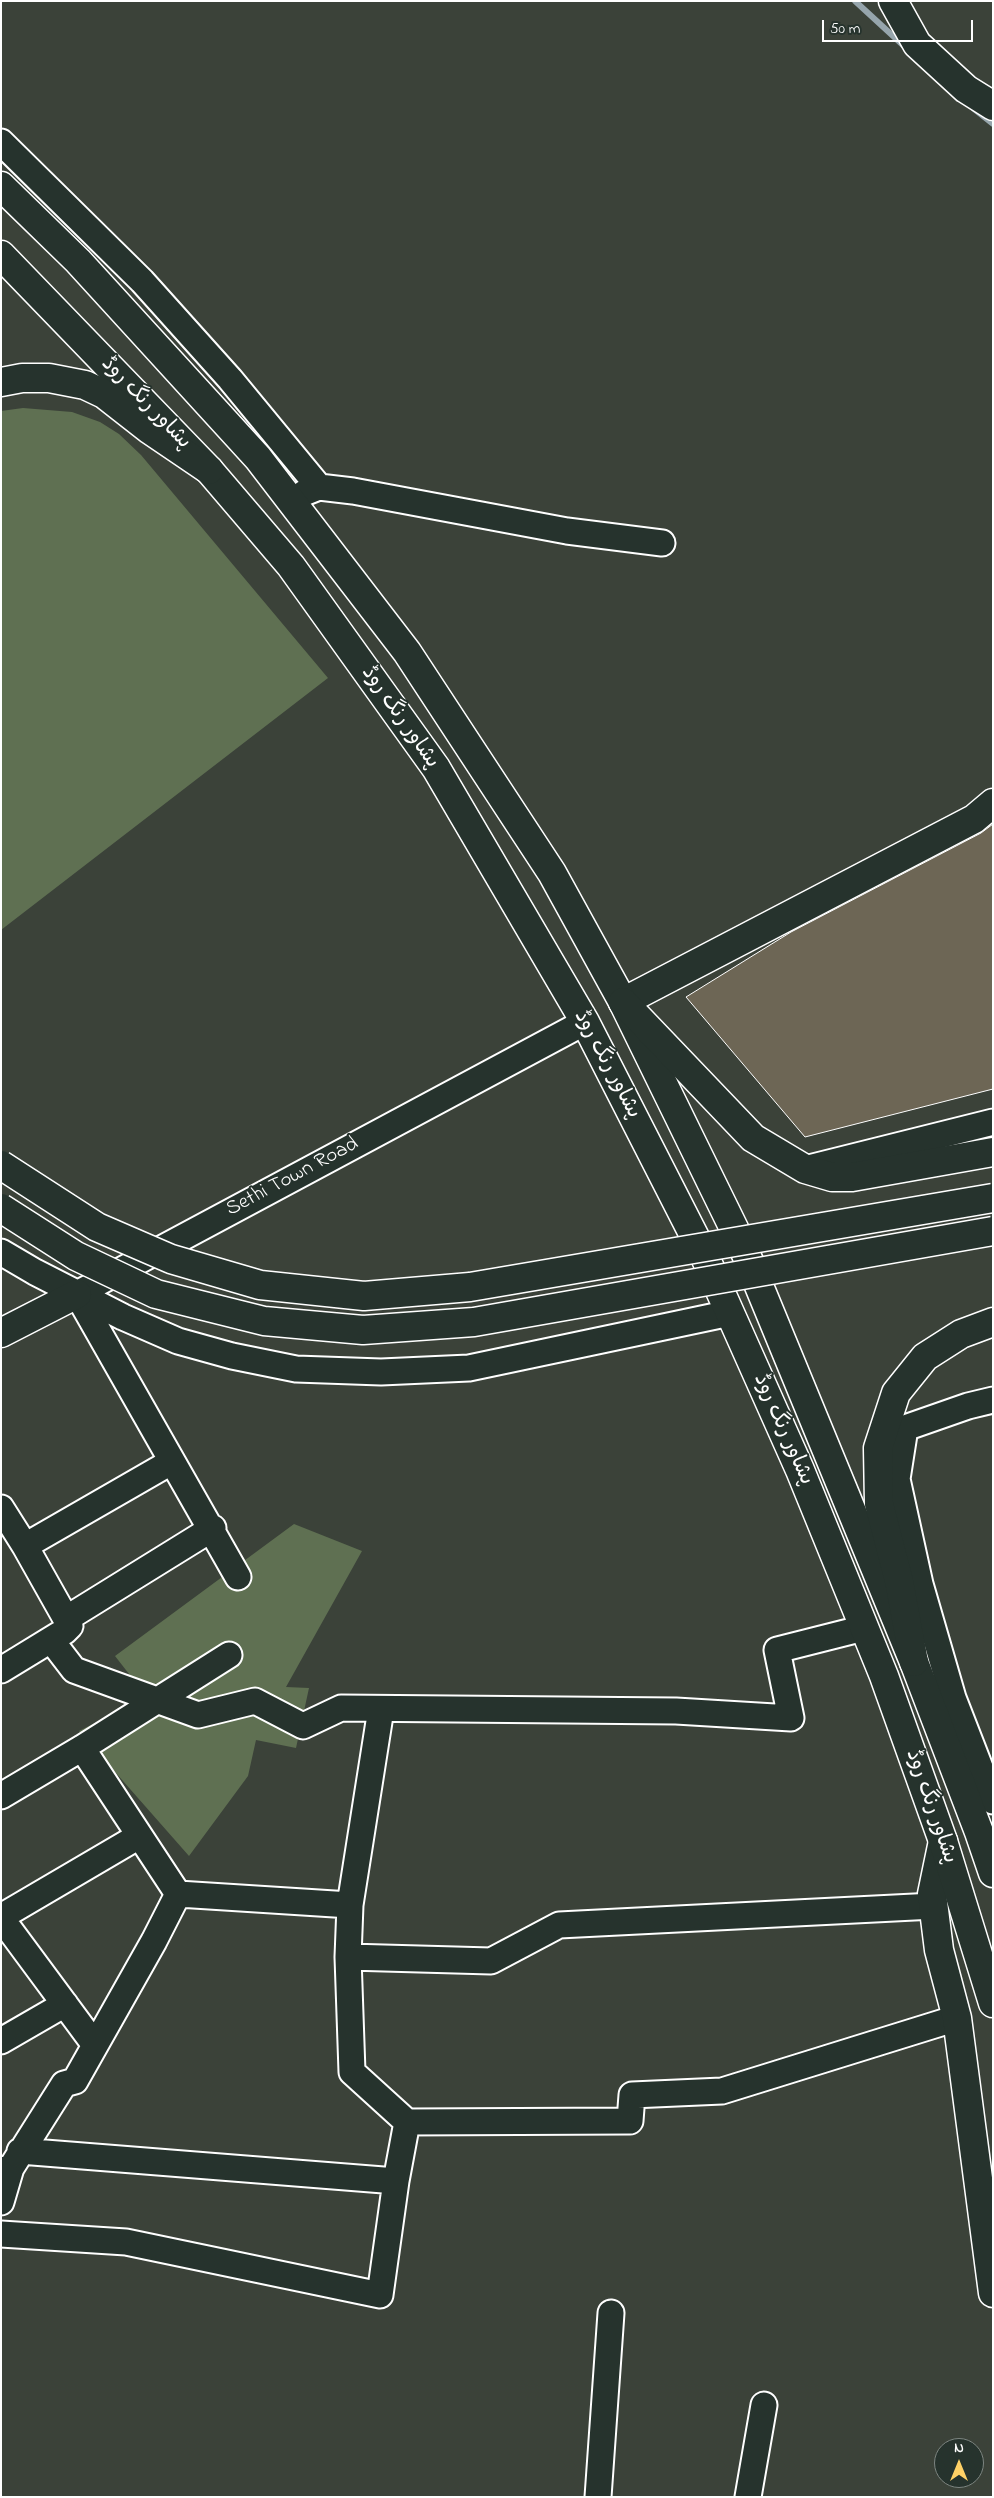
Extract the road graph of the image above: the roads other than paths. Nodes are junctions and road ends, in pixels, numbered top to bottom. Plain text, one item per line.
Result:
1 (893, 1) edge
2 (993, 106) edge
3 (1, 142) edge
4 (1, 186) edge
5 (1, 256) edge
6 (1, 382) edge
7 (209, 470) junction
8 (319, 487) junction
9 (290, 498) junction
10 (662, 543) dead end
11 (993, 803) edge
12 (623, 1002) junction
13 (585, 1022) junction
14 (993, 1122) edge
15 (993, 1152) edge
16 (1, 1165) edge
17 (805, 1169) junction
18 (993, 1198) edge
19 (1, 1208) edge
20 (993, 1231) edge
21 (1, 1252) edge
22 (76, 1294) junction
23 (730, 1313) junction
24 (993, 1322) edge
25 (1, 1333) edge
26 (993, 1400) edge
27 (171, 1462) junction
28 (1, 1508) edge
29 (211, 1529) junction
30 (25, 1546) junction
31 (238, 1577) dead end
32 (66, 1619) junction
33 (864, 1628) junction
34 (51, 1640) junction
35 (229, 1656) dead end
36 (914, 1662) junction
37 (1, 1670) edge
38 (953, 1698) junction
39 (160, 1699) junction
40 (381, 1710) junction
41 (939, 1724) junction
42 (82, 1748) junction
43 (1, 1796) edge
44 (993, 1801) edge
45 (139, 1836) junction
46 (943, 1841) junction
47 (993, 1873) edge
48 (178, 1894) junction
49 (350, 1905) junction
50 (934, 1906) junction
51 (1, 1917) edge
52 (348, 1957) junction
53 (993, 2003) edge
54 (64, 2004) junction
55 (957, 2018) junction
56 (1, 2041) edge
57 (95, 2045) junction
58 (406, 2122) junction
59 (11, 2163) edge
60 (396, 2181) junction
61 (1, 2202) edge
62 (1, 2234) edge
63 (993, 2293) edge
64 (611, 2313) dead end
65 (764, 2404) dead end
66 (598, 2497) edge
67 (748, 2497) edge

1 - 2 main road
3 - 8 street
4 - 9 main road, پشاور رنگ روڈ
5 - 7 main road, پشاور رنگ روڈ
6 - 7 main road
7 - 13 main road, پشاور رنگ روڈ
8 - 9 street
8 - 10 street
9 - 12 main road, پشاور رنگ روڈ
11 - 12 main road
12 - 17 main road
12 - 36 main road, پشاور رنگ روڈ
13 - 22 street, Sethi Town Road
13 - 23 main road, پشاور رنگ روڈ
14 - 17 street
15 - 17 main road
16 - 18 main road, bridge
19 - 20 main road, bridge
21 - 22 street
22 - 23 street
22 - 25 main road, Sethi Town Road
22 - 27 street
23 - 33 main road, پشاور رنگ روڈ
24 - 36 main road
26 - 38 street
27 - 29 street
27 - 30 street
28 - 30 street
29 - 31 street
29 - 32 street
30 - 32 street
32 - 34 street
33 - 40 street
33 - 46 main road, پشاور رنگ روڈ
34 - 37 street
34 - 39 street
35 - 39 street
36 - 41 main road, پشاور رنگ روڈ
38 - 41 street
38 - 44 street
39 - 40 street
39 - 42 street
40 - 49 street
41 - 47 main road, پشاور رنگ روڈ
42 - 43 street
42 - 45 street
45 - 48 street
45 - 51 street
46 - 50 main road
46 - 53 main road, پشاور رنگ روڈ
48 - 49 street
48 - 57 street
49 - 52 street
50 - 52 street
50 - 55 main road
51 - 54 street
52 - 58 street
54 - 56 street
54 - 57 street
55 - 58 street
55 - 63 main road
57 - 59 street
58 - 60 street
59 - 60 street
59 - 61 street
60 - 62 street
64 - 66 street
65 - 67 street

